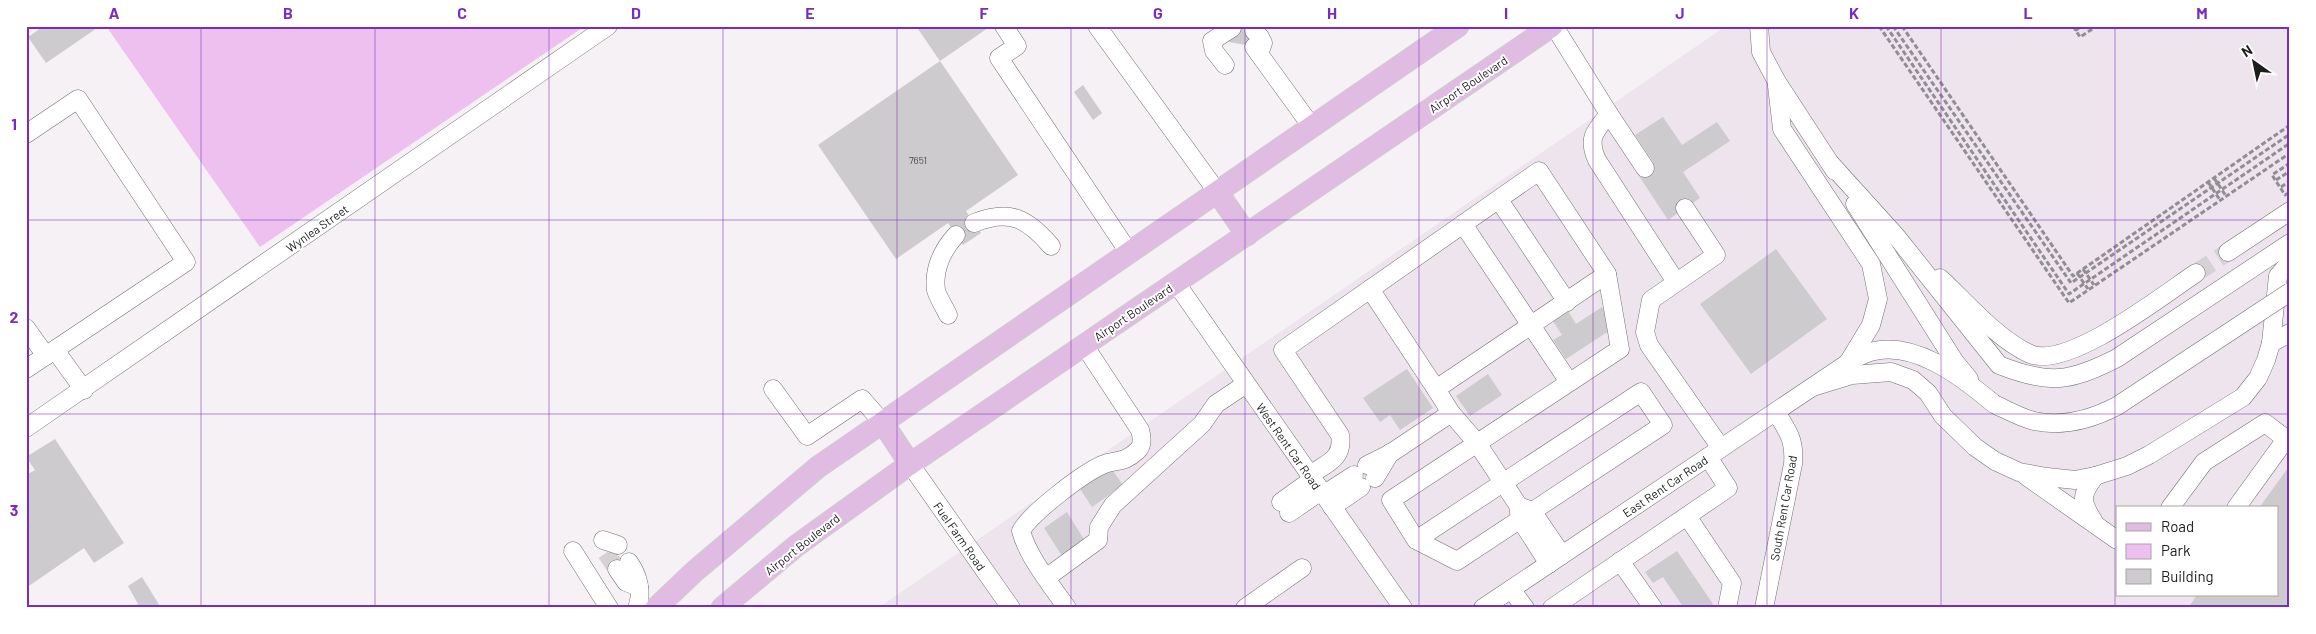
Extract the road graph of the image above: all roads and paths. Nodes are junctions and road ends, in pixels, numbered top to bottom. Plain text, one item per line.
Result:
1 (608, 26) edge
2 (1004, 26) edge
3 (1097, 26) edge
4 (1458, 26) edge
5 (1553, 26) edge
6 (1759, 26) edge
7 (1879, 26) edge
8 (1886, 26) edge
9 (1894, 26) edge
10 (1902, 26) edge
11 (2073, 26) edge
12 (2082, 26) edge
13 (2096, 26) edge
14 (1232, 28) dead end
15 (1255, 44) dead end
16 (1225, 66) dead end
17 (1777, 82) junction
18 (1609, 114) junction
19 (2290, 125) edge
20 (1312, 127) junction
21 (26, 134) edge
22 (2290, 134) edge
23 (2290, 143) edge
24 (2290, 153) edge
25 (1829, 162) junction
26 (2290, 163) edge
27 (1645, 168) dead end
28 (2290, 171) edge
29 (2214, 178) junction
30 (2290, 181) edge
31 (2208, 182) junction
32 (2218, 184) junction
33 (2279, 185) junction
34 (2212, 188) junction
35 (2222, 190) junction
36 (2290, 192) edge
37 (1218, 193) junction
38 (2216, 194) junction
39 (2226, 196) junction
40 (1498, 200) junction
41 (2220, 200) junction
42 (1685, 208) dead end
43 (2290, 211) edge
44 (974, 223) dead end
45 (1463, 224) junction
46 (956, 234) dead end
47 (1247, 235) junction
48 (1896, 236) junction
49 (2290, 243) edge
50 (1051, 246) dead end
51 (2228, 252) tunnel mouth
52 (1130, 254) junction
53 (2290, 262) edge
54 (2082, 269) junction
55 (2077, 273) junction
56 (2086, 273) junction
57 (2196, 273) tunnel mouth
58 (1607, 274) junction
59 (2080, 277) junction
60 (2090, 280) junction
61 (1676, 282) junction
62 (1176, 283) junction
63 (2084, 284) junction
64 (2094, 285) junction
65 (1370, 289) junction
66 (2088, 289) junction
67 (2290, 292) edge
68 (1567, 302) junction
69 (948, 315) dead end
70 (1531, 326) junction
71 (26, 328) edge
72 (2290, 333) edge
73 (2271, 343) junction
74 (1084, 345) junction
75 (50, 353) junction
76 (1848, 363) junction
77 (26, 369) edge
78 (1569, 382) junction
79 (1246, 384) junction
80 (1813, 387) junction
81 (772, 389) dead end
82 (1436, 389) junction
83 (1977, 389) junction
84 (84, 390) junction
85 (1451, 412) junction
86 (1776, 412) junction
87 (883, 423) junction
88 (26, 428) edge
89 (1478, 443) junction
90 (1714, 453) junction
91 (910, 464) junction
92 (2019, 472) junction
93 (2094, 476) junction
94 (1504, 483) junction
95 (1320, 489) junction
96 (2171, 506) edge
97 (2237, 506) edge
98 (1285, 507) dead end
99 (1523, 512) junction
100 (1686, 516) junction
101 (2094, 522) junction
102 (2116, 539) edge
103 (1416, 540) junction
104 (573, 551) dead end
105 (1555, 559) junction
106 (1620, 561) junction
107 (623, 565) tunnel mouth
108 (1302, 568) dead end
109 (1046, 578) junction
110 (1511, 589) junction
111 (609, 608) edge
112 (637, 608) edge
113 (656, 608) edge
114 (722, 608) edge
115 (1011, 608) edge
116 (1067, 608) edge
117 (1245, 608) edge
118 (1403, 608) edge
119 (1483, 608) edge
120 (1525, 608) edge
121 (1552, 608) edge
122 (1653, 608) edge
123 (1727, 608) edge
124 (1764, 608) edge

1 - 84 street, Wynlea Street
2 - 52 street
3 - 37 street
4 - 20 main road
5 - 18 street
5 - 47 main road, Airport Boulevard
6 - 17 street
7 - 66 path
8 - 63 path
9 - 59 path
10 - 55 path
11 - 12 path
11 - 13 path
14 - 16 street
15 - 20 street
17 - 25 street
17 - 76 street
18 - 27 street
18 - 61 street
19 - 29 path
20 - 37 main road
21 - 75 street
22 - 32 path
23 - 35 path
24 - 39 path
25 - 48 street
25 - 83 street
26 - 33 path
28 - 33 path
29 - 31 path
29 - 32 path
30 - 33 path
31 - 34 path
31 - 54 path
32 - 34 path
32 - 35 path
33 - 36 path
34 - 38 path
34 - 56 path
35 - 38 path
35 - 39 path
37 - 47 main road
37 - 52 main road
38 - 41 path
38 - 60 path
39 - 41 path
40 - 45 street
40 - 58 street
40 - 68 street
41 - 64 path
42 - 61 street
43 - 51 street
44 - 50 street
45 - 65 street
45 - 70 street
46 - 69 street
47 - 62 main road, Airport Boulevard
48 - 49 street
48 - 57 street
52 - 87 main road
53 - 73 street
54 - 55 path
54 - 56 path
55 - 59 path
56 - 59 path
56 - 60 path
58 - 68 street
58 - 78 street
59 - 63 path
60 - 63 path
60 - 64 path
61 - 90 street
62 - 74 main road, Airport Boulevard
62 - 79 street, West Rent Car Road
63 - 66 path
64 - 66 path
65 - 82 street
65 - 95 street
67 - 83 street, bridge
68 - 70 street
70 - 78 street
70 - 82 street
71 - 75 street
72 - 73 street
73 - 93 street
74 - 91 main road, Airport Boulevard
74 - 109 street
75 - 77 street
75 - 84 street
76 - 80 street, East Rent Car Road
76 - 83 street
78 - 89 street
79 - 95 street, West Rent Car Road
79 - 109 street
80 - 86 street, East Rent Car Road
80 - 92 street
81 - 87 street
82 - 85 street
84 - 88 street, Wynlea Street
85 - 89 street
85 - 95 street
86 - 90 street, East Rent Car Road
86 - 124 street, South Rent Car Road
87 - 91 main road
87 - 113 main road
89 - 94 street
89 - 103 street
90 - 100 street
90 - 105 street, East Rent Car Road
91 - 114 main road, Airport Boulevard
91 - 115 street, Fuel Farm Road
92 - 93 street
92 - 101 street
93 - 101 street
94 - 99 street
94 - 99 street
94 - 103 street
95 - 98 street
95 - 118 street, West Rent Car Road
96 - 97 street
99 - 103 street
99 - 105 street
100 - 106 street
100 - 123 street
101 - 102 street
104 - 111 street
105 - 110 street, East Rent Car Road
106 - 121 street
106 - 122 street
107 - 112 street
108 - 117 street
109 - 116 street
110 - 119 street, East Rent Car Road
110 - 120 street

